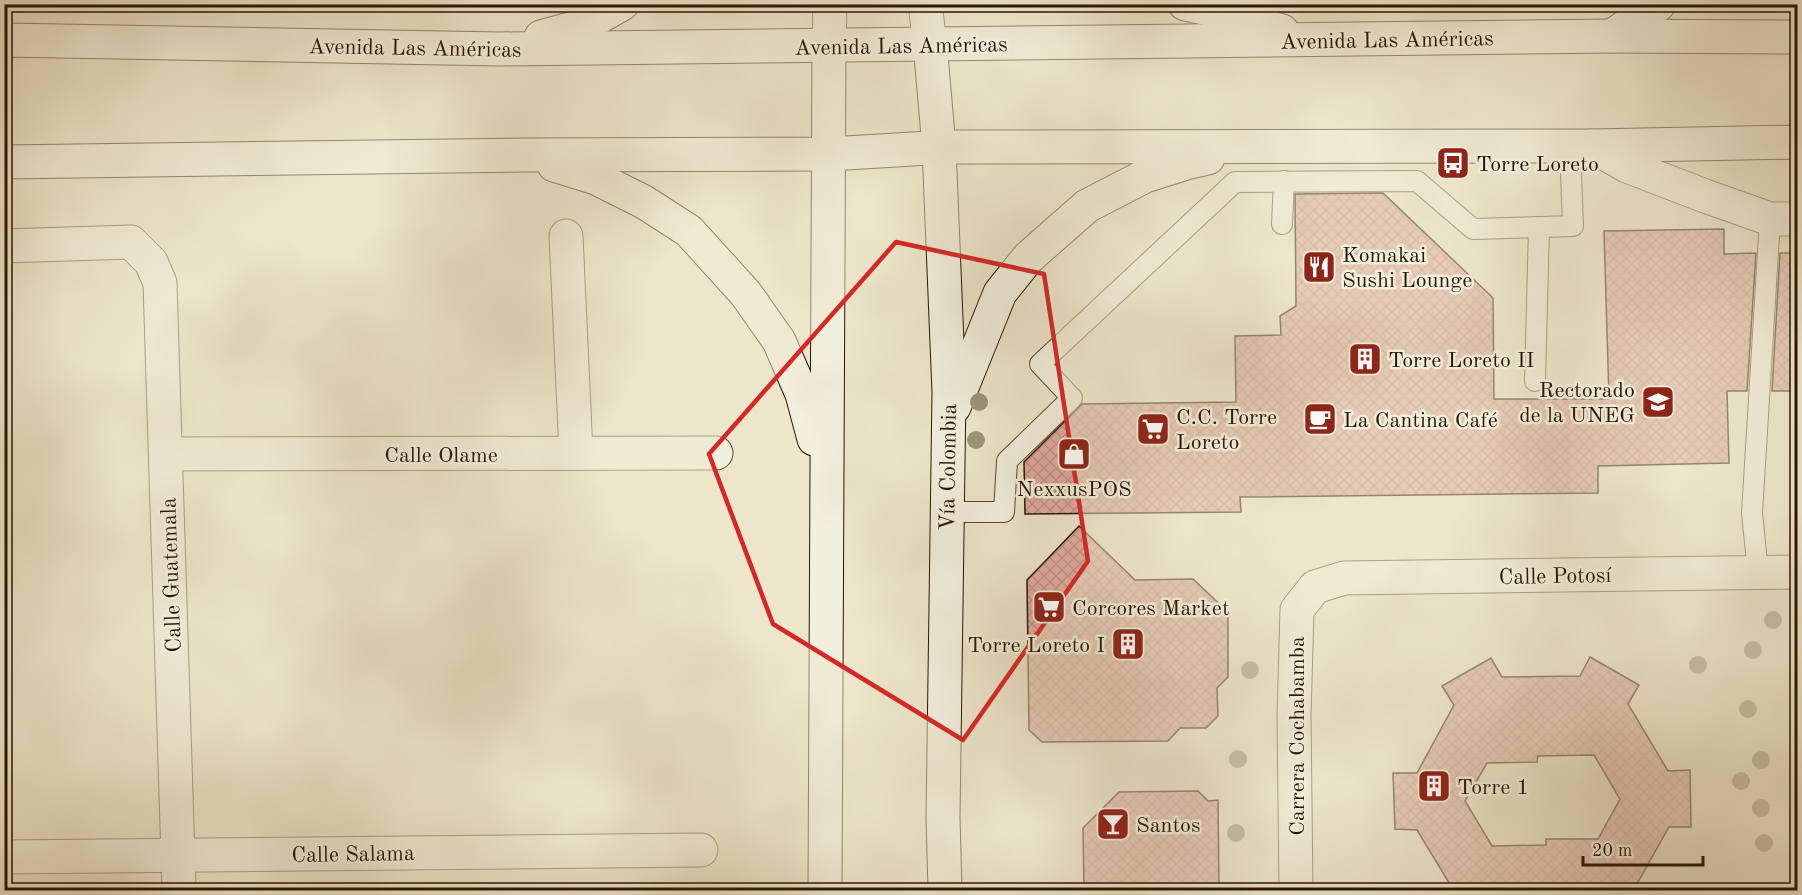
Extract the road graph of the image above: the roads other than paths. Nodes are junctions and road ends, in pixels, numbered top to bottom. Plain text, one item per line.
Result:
1 (622, 4) edge
2 (830, 4) edge
3 (925, 4) edge
4 (1185, 4) edge
5 (1659, 4) edge
6 (1612, 36) junction
7 (1797, 36) edge
8 (4, 40) edge
9 (1312, 40) junction
10 (930, 44) junction
11 (829, 45) junction
12 (499, 49) junction
13 (1797, 142) edge
14 (1272, 146) junction
15 (1581, 146) junction
16 (939, 147) junction
17 (521, 154) junction
18 (829, 154) junction
19 (4, 162) edge
20 (1284, 181) junction
21 (1784, 219) edge
22 (1282, 224) dead end
23 (1539, 228) junction
24 (566, 236) dead end
25 (4, 246) edge
26 (1535, 381) dead end
27 (947, 426) junction
28 (576, 453) junction
29 (716, 453) dead end
30 (166, 454) junction
31 (826, 488) junction
32 (946, 512) junction
33 (1758, 572) junction
34 (1797, 572) edge
35 (1315, 587) joint
36 (701, 850) dead end
37 (179, 855) junction
38 (4, 857) edge
39 (179, 891) edge
40 (825, 891) edge
41 (945, 891) edge
42 (1296, 891) edge

1 - 12 main road
2 - 11 main road
3 - 10 main road, Vía Colombia
4 - 9 main road
5 - 6 main road
6 - 7 main road, Avenida Las Américas
6 - 9 main road, Avenida Las Américas
8 - 12 main road, Avenida Las Américas
9 - 10 main road, Avenida Las Américas
10 - 11 main road, Avenida Las Américas
10 - 16 main road, Vía Colombia
11 - 12 main road, Avenida Las Américas
11 - 18 main road
13 - 15 main road
14 - 15 main road
14 - 16 main road
14 - 27 main road
15 - 21 main road
15 - 23 lane
16 - 18 main road
16 - 27 main road, Vía Colombia
17 - 18 main road
17 - 19 main road
17 - 31 main road
18 - 31 main road
20 - 22 lane
20 - 23 lane
20 - 32 lane
21 - 33 lane
23 - 26 lane
24 - 28 main road
25 - 30 main road, Calle Guatemala
27 - 32 main road, Vía Colombia
28 - 29 main road, Calle Olame
28 - 30 main road, Calle Olame
30 - 37 main road, Calle Guatemala
31 - 40 main road
32 - 41 main road, Vía Colombia
33 - 34 main road, Calle Potosí
33 - 35 main road, Calle Potosí
35 - 42 main road, Carrera Cochabamba
36 - 37 main road, Calle Salama
37 - 38 main road, Calle Salama
37 - 39 main road, Calle Guatemala

